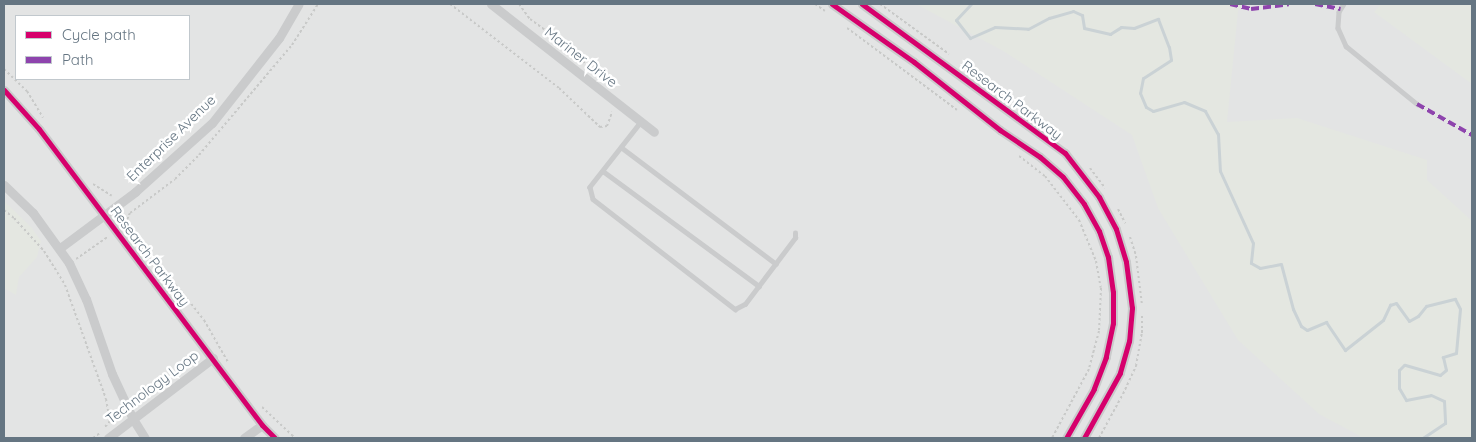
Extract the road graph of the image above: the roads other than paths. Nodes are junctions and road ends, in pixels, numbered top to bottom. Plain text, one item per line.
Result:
1 (299, 4) edge
2 (491, 4) edge
3 (832, 4) edge
4 (862, 4) edge
5 (1344, 4) edge
6 (912, 39) junction
7 (900, 53) junction
8 (4, 90) edge
9 (1417, 104) dead end
10 (641, 122) junction
11 (654, 132) dead end
12 (621, 148) junction
13 (603, 171) junction
14 (4, 185) edge
15 (106, 215) junction
16 (795, 233) dead end
17 (60, 248) junction
18 (776, 264) junction
19 (759, 286) junction
20 (213, 358) junction
21 (133, 420) junction
22 (262, 425) junction
23 (108, 438) edge
24 (145, 438) edge
25 (244, 438) edge
26 (275, 438) edge
27 (1066, 438) edge
28 (1084, 438) edge

1 - 15 street, Enterprise Avenue
2 - 10 street, Mariner Drive
3 - 7 street, Research Parkway
4 - 6 street, Research Parkway
5 - 9 lane
6 - 7 street
6 - 28 street, Research Parkway
7 - 27 street, Research Parkway
8 - 15 street, Research Parkway
10 - 11 street, Mariner Drive
10 - 12 lane
12 - 13 lane
12 - 18 lane
13 - 19 lane
13 - 19 lane
14 - 17 street
15 - 17 street, Enterprise Avenue
15 - 20 street, Research Parkway
16 - 18 lane
17 - 21 street
18 - 19 lane
20 - 21 street, Technology Loop
20 - 22 street, Research Parkway
21 - 23 street, Technology Loop
21 - 24 street
22 - 25 street
22 - 26 street, Research Parkway

